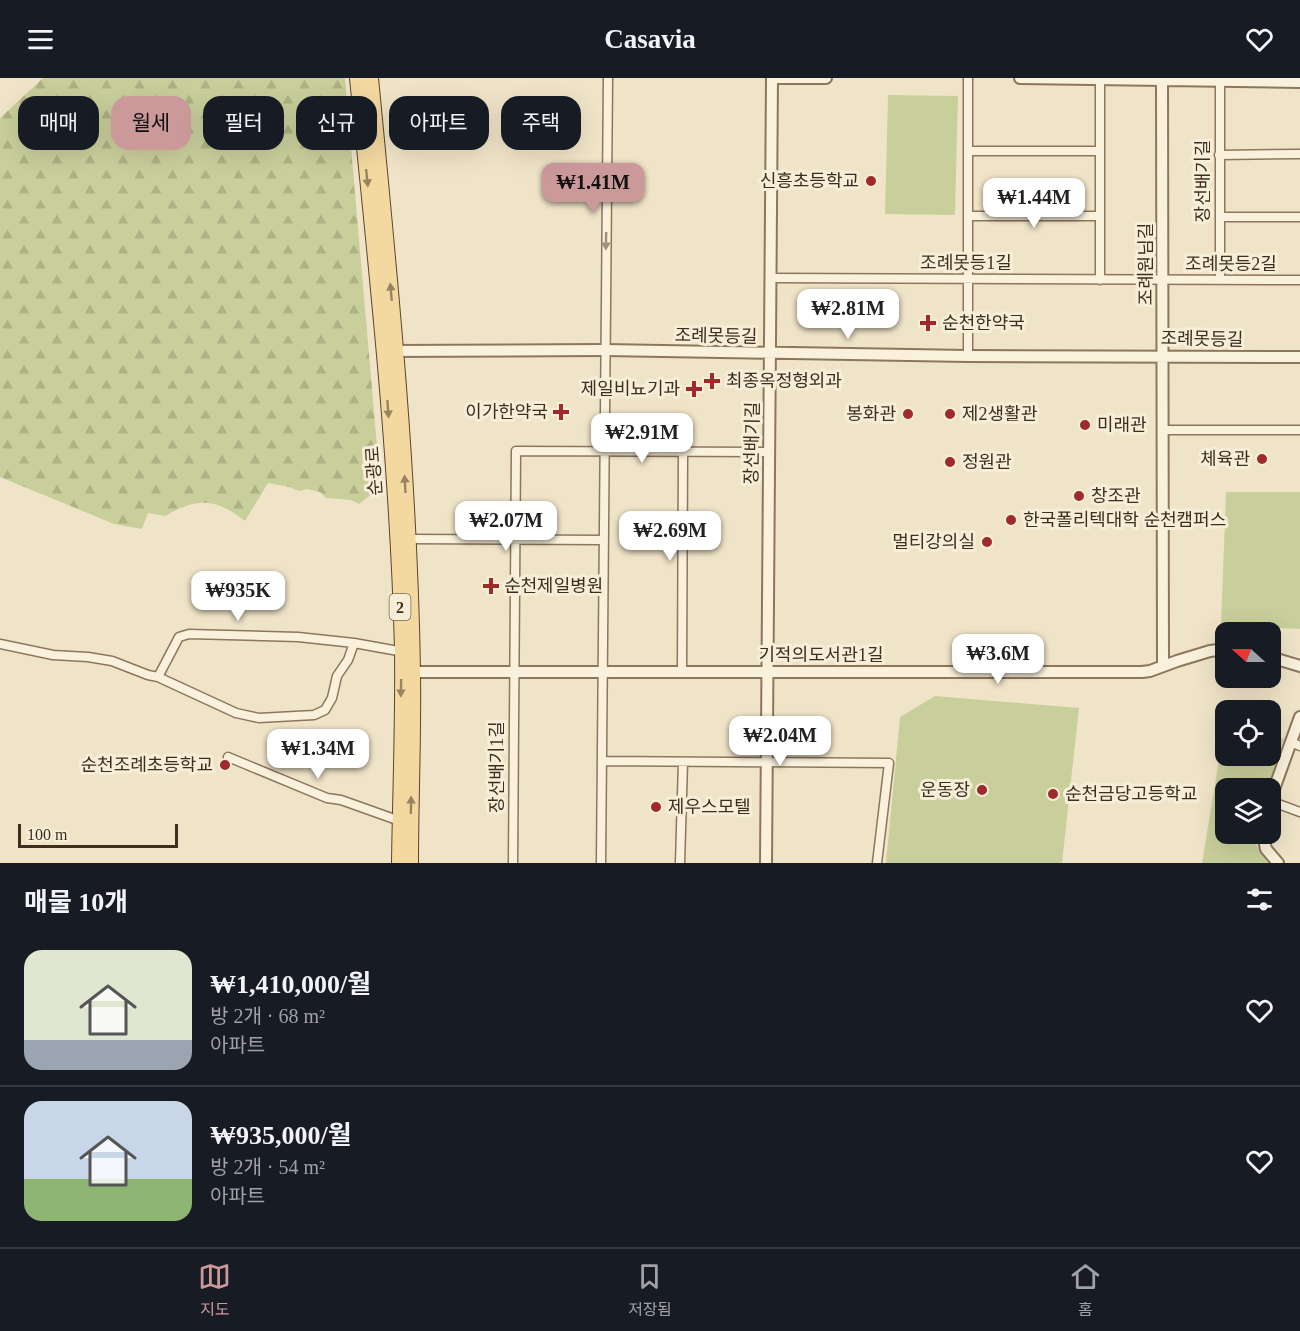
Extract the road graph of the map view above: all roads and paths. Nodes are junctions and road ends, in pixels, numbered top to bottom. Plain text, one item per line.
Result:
1 (357, 78) edge
2 (371, 78) edge
3 (608, 78) edge
4 (826, 78) edge
5 (968, 78) edge
6 (1020, 78) edge
7 (1162, 79) edge
8 (1100, 80) junction
9 (1220, 82) junction
10 (1300, 82) edge
11 (969, 151) junction
12 (1100, 152) junction
13 (1300, 154) edge
14 (1219, 155) junction
15 (968, 216) junction
16 (1100, 216) junction
17 (1220, 217) junction
18 (1300, 217) edge
19 (770, 278) junction
20 (967, 279) junction
21 (1100, 280) junction
22 (1163, 280) junction
23 (1220, 280) junction
24 (1300, 280) edge
25 (605, 350) junction
26 (390, 351) junction
27 (769, 353) junction
28 (1163, 355) junction
29 (968, 356) junction
30 (1300, 357) edge
31 (1163, 430) junction
32 (1300, 430) edge
33 (604, 451) junction
34 (683, 452) junction
35 (768, 452) junction
36 (408, 538) junction
37 (515, 539) junction
38 (604, 540) junction
39 (354, 643) junction
40 (0, 644) edge
41 (1215, 650) edge
42 (407, 652) junction
43 (1281, 660) edge
44 (1163, 666) junction
45 (1300, 666) edge
46 (766, 671) junction
47 (413, 672) junction
48 (514, 672) junction
49 (603, 672) junction
50 (682, 672) junction
51 (158, 677) junction
52 (1300, 717) edge
53 (1296, 744) edge
54 (228, 757) dead end
55 (603, 761) junction
56 (683, 762) junction
57 (766, 763) junction
58 (1280, 778) edge
59 (1281, 805) edge
60 (1300, 812) edge
61 (400, 821) junction
62 (1265, 844) edge
63 (399, 863) edge
64 (411, 863) edge
65 (513, 863) edge
66 (601, 863) edge
67 (680, 863) edge
68 (766, 863) edge
69 (877, 863) edge
70 (1278, 863) edge

1 -> 26 main road, 순광로 / 2
26 -> 2 main road, 순광로 / 2
3 -> 25 street
4 - 19 street, 장선배기길
5 - 11 street
6 - 8 street
7 - 8 street
7 - 9 street
7 - 22 street, 조례원님길
8 - 12 street
9 - 10 street
9 - 14 street, 장선배기길
11 - 12 street
11 - 15 street
12 - 16 street
13 - 14 street
14 - 17 street, 장선배기길
15 - 16 street
15 - 20 street
16 - 21 street
17 - 18 street
17 - 23 street, 장선배기길
19 - 20 street, 조례못등1길
19 - 27 street, 장선배기길
20 - 21 street, 조례못등1길
20 - 29 street
21 - 22 street, 조례못등1길
22 - 23 street, 조례못등2길
22 - 28 street, 조례원님길
23 - 24 street, 조례못등2길
25 - 26 street, 조례못등길
25 - 27 street, 조례못등길
25 - 33 street
36 -> 26 main road, 순광로 / 2
26 -> 42 main road, 순광로 / 2
27 - 29 street, 조례못등길
27 - 35 street, 장선배기길
28 - 29 street, 조례못등길
28 - 30 street, 조례못등길
28 - 31 street, 조례원님길
31 - 32 street
31 - 44 street, 조례원님길
33 - 34 street
33 - 37 street, 장선배기1길
33 - 38 street
34 - 35 street
34 - 50 street
35 - 46 street, 장선배기길
36 - 37 street
36 - 42 main road, 순광로 / 2
37 - 38 street
37 - 48 street, 장선배기1길
38 - 49 street
39 - 42 street
39 - 51 street
39 - 51 street
40 - 51 street
41 - 44 street, 기적의도서관1길
42 - 47 main road, 순광로 / 2
42 -> 61 main road, 순광로 / 2
43 - 45 street
44 - 46 street, 기적의도서관1길
46 - 50 street, 기적의도서관1길
46 - 57 street, 장선배기길
47 - 48 street, 기적의도서관1길
64 -> 47 main road, 순광로 / 2
48 - 49 street, 기적의도서관1길
48 - 65 street, 장선배기1길
49 - 50 street, 기적의도서관1길
49 - 55 street
52 - 53 street
53 - 58 street
54 - 61 street
55 - 56 street
55 - 66 street
56 - 57 street
56 - 67 street
57 - 68 street, 장선배기길
57 - 69 street
59 - 60 street
61 - 63 main road, 순광로 / 2
62 - 70 street

